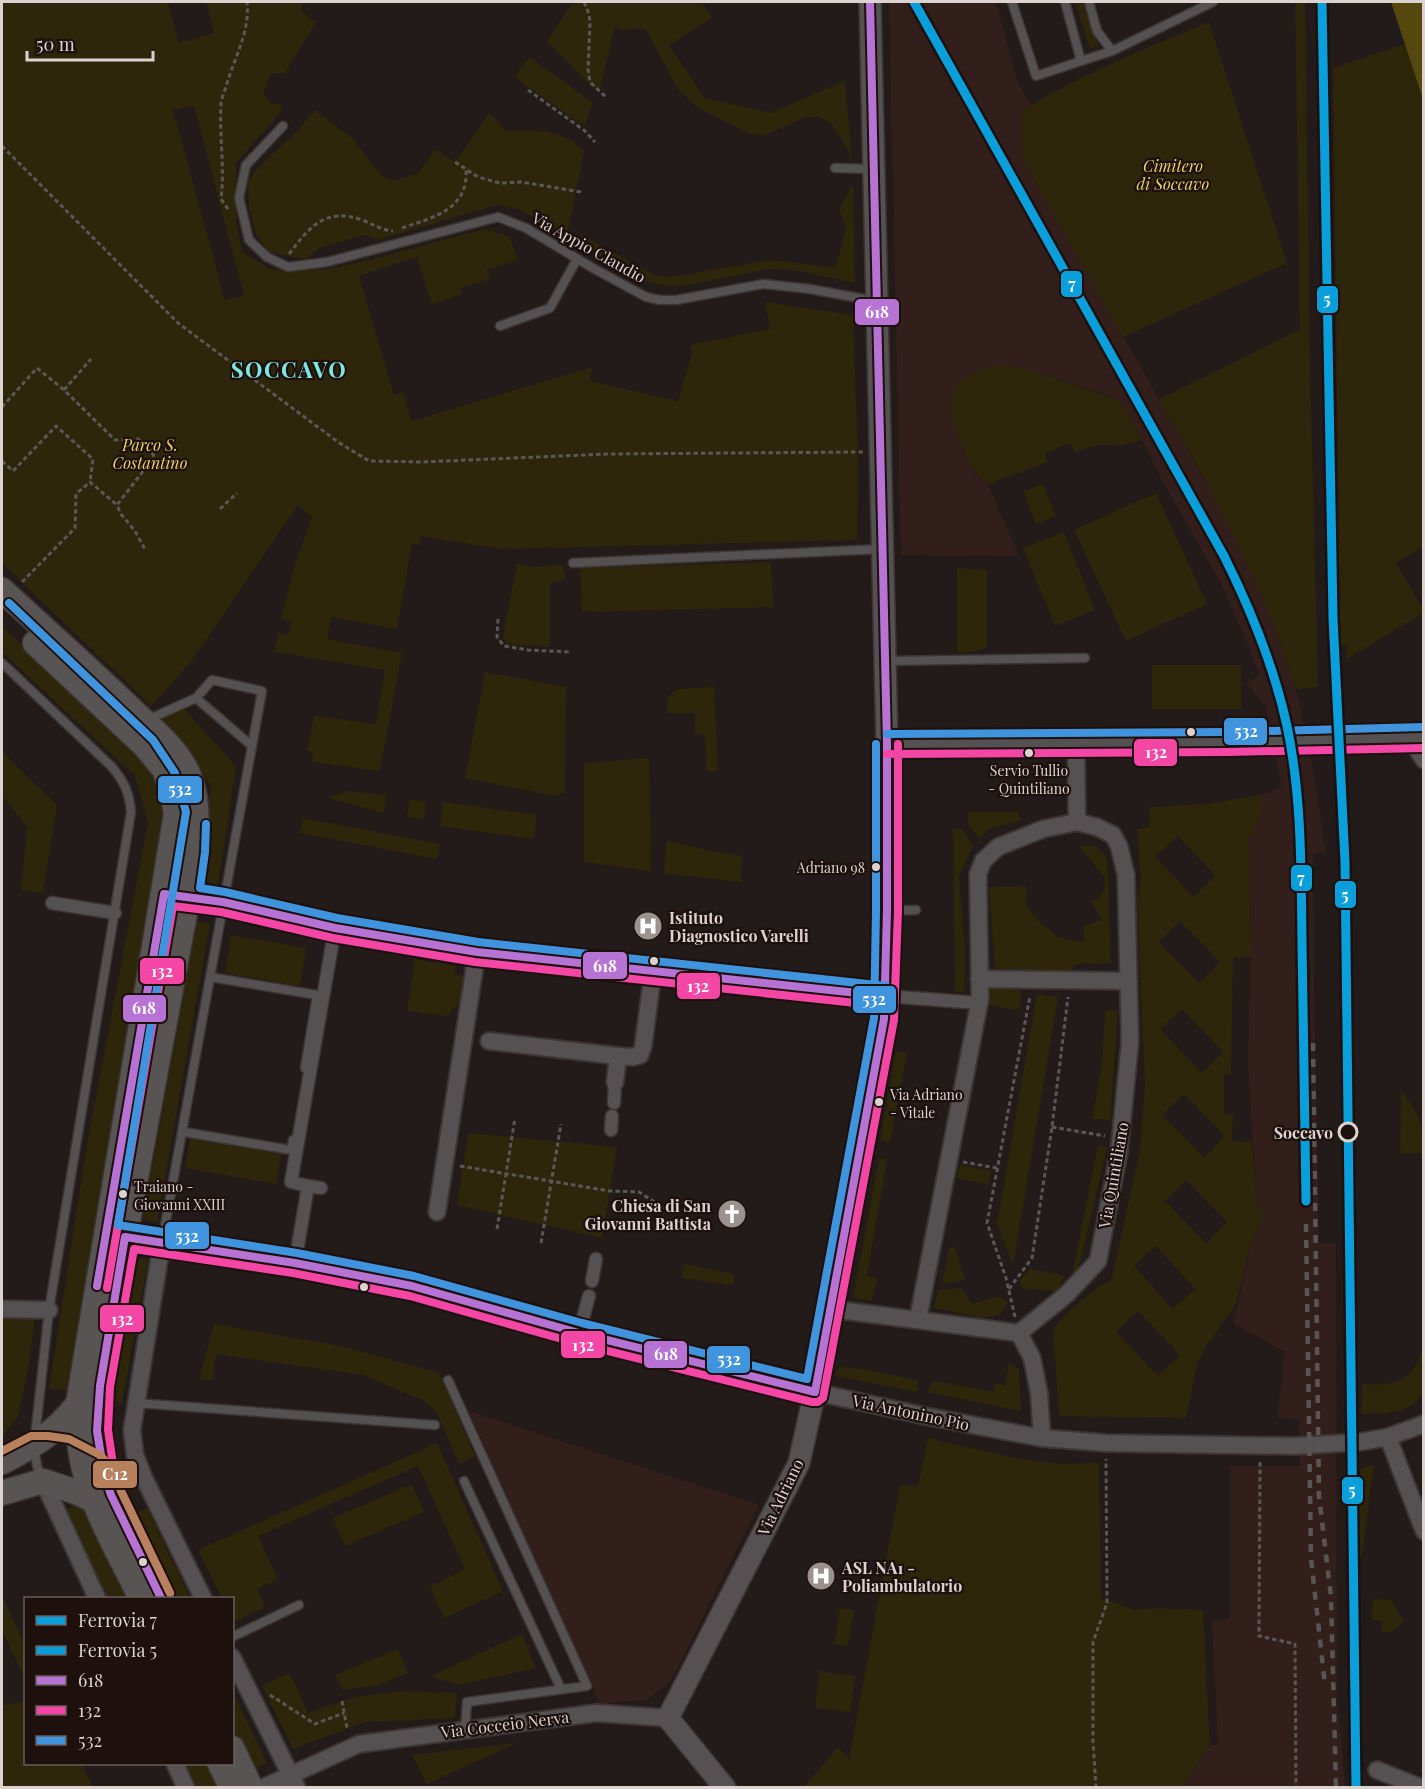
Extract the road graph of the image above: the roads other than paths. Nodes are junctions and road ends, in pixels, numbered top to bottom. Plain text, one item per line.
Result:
1 (870, 2) edge
2 (1012, 2) edge
3 (1065, 2) edge
4 (1089, 2) edge
5 (1213, 2) edge
6 (1112, 51) junction
7 (1081, 61) junction
8 (283, 126) dead end
9 (835, 168) dead end
10 (875, 169) junction
11 (577, 259) junction
12 (876, 301) junction
13 (500, 326) dead end
14 (882, 549) junction
15 (573, 562) dead end
16 (4, 599) edge
17 (1085, 658) dead end
18 (885, 661) junction
19 (2, 663) edge
20 (196, 698) junction
21 (144, 722) junction
22 (1417, 737) edge
23 (1076, 743) junction
24 (887, 744) junction
25 (252, 746) junction
26 (1424, 760) edge
27 (1077, 822) junction
28 (164, 894) junction
29 (188, 897) junction
30 (223, 902) junction
31 (52, 903) dead end
32 (916, 910) dead end
33 (887, 911) junction
34 (115, 913) junction
35 (335, 928) junction
36 (477, 952) junction
37 (653, 972) junction
38 (210, 977) junction
39 (979, 979) junction
40 (1129, 981) junction
41 (885, 996) junction
42 (978, 1003) junction
43 (489, 1041) dead end
44 (618, 1056) junction
45 (615, 1082) joint
46 (611, 1130) dead end
47 (184, 1132) junction
48 (308, 1186) junction
49 (321, 1188) dead end
50 (437, 1212) dead end
51 (115, 1235) junction
52 (162, 1242) junction
53 (596, 1259) dead end
54 (295, 1263) junction
55 (592, 1281) dead end
56 (589, 1296) dead end
57 (2, 1309) edge
58 (831, 1309) junction
59 (49, 1310) junction
60 (918, 1319) junction
61 (579, 1333) junction
62 (1019, 1334) junction
63 (448, 1380) dead end
64 (815, 1392) junction
65 (136, 1403) junction
66 (78, 1404) junction
67 (1424, 1424) edge
68 (435, 1425) dead end
69 (97, 1431) junction
70 (1388, 1437) junction
71 (1042, 1438) junction
72 (34, 1446) junction
73 (81, 1455) junction
74 (2, 1462) edge
75 (104, 1474) junction
76 (43, 1481) junction
77 (464, 1481) dead end
78 (2, 1492) edge
79 (95, 1501) junction
80 (1424, 1531) edge
81 (96, 1597) edge
82 (140, 1597) edge
83 (160, 1597) edge
84 (202, 1597) edge
85 (299, 1605) dead end
86 (234, 1636) edge
87 (234, 1662) edge
88 (561, 1689) junction
89 (668, 1718) junction
90 (465, 1730) junction
91 (234, 1752) edge
92 (175, 1765) edge
93 (220, 1765) edge
94 (1377, 1770) dead end
95 (294, 1781) edge
96 (186, 1788) edge
97 (232, 1788) edge
98 (251, 1788) edge
99 (262, 1788) edge
100 (726, 1788) edge
101 (1422, 1788) edge

1 - 10 street, Via Adriano
2 - 7 lane
3 - 7 lane
4 - 6 lane
5 - 6 lane
6 - 7 lane
8 - 11 lane, Via Appio Claudio
9 - 10 lane
10 - 12 street, Via Adriano
11 - 12 lane, Via Appio Claudio
11 - 13 lane
12 - 14 street, Via Adriano
14 - 15 lane
14 - 18 street, Via Adriano
16 - 21 main road
16 - 28 main road
17 - 18 lane
18 - 24 street, Via Adriano
19 - 34 lane
20 - 21 lane
20 - 25 lane
20 - 25 lane
21 - 29 main road
22 - 23 street
22 - 26 street
23 - 24 street
23 - 27 street
24 - 33 street, Via Adriano
25 - 30 lane
27 - 39 street, Via Quintiliano
27 - 40 street, Via Quintiliano
28 - 29 main road
28 - 51 main road
29 - 30 street
29 - 51 main road
30 - 35 street
30 - 38 lane
31 - 34 street
32 - 33 lane
33 - 41 street, Via Adriano
34 - 59 lane
35 - 36 street
35 - 48 street
36 - 37 street
36 - 50 street
37 - 41 street
37 - 44 street
38 - 47 lane
38 - 47 lane
39 - 40 street
39 - 42 street, Via Quintiliano
40 - 62 street, Via Quintiliano
41 - 42 street
41 - 58 street, Via Adriano
42 - 60 street, Via Quintiliano
43 - 44 street
44 - 45 street
45 - 46 street
47 - 52 lane
48 - 49 street
48 - 54 street
51 - 52 street, Via Antonino Pio
51 - 66 main road
51 - 69 main road
52 - 54 street, Via Antonino Pio
52 - 65 street
53 - 55 street
54 - 61 street, Via Antonino Pio
56 - 61 street
57 - 59 street
58 - 60 street
58 - 64 street, Via Adriano
59 - 72 lane
60 - 62 street
61 - 64 street, Via Antonino Pio
62 - 71 street
63 - 88 lane
64 - 71 street, Via Antonino Pio
64 - 89 street, Via Adriano
65 - 68 lane
65 - 84 street
66 - 72 main road
66 - 73 main road
67 - 70 street, Via Antonino Pio
69 - 73 main road
69 - 75 main road
70 - 71 street, Via Antonino Pio
70 - 80 street
72 - 73 main road
72 - 74 main road
72 - 76 lane
73 - 75 main road
73 - 76 main road
73 - 79 main road
75 - 83 main road
76 - 78 main road
76 - 79 main road
76 - 81 street
77 - 88 lane
79 - 82 main road
85 - 86 lane
87 - 95 street
88 - 90 lane
89 - 90 street, Via Cocceio Nerva
89 - 100 street
90 - 95 street, Via Cocceio Nerva
91 - 98 main road
92 - 96 street
93 - 97 main road
94 - 101 street
95 - 99 street, Via Cocceio Nerva

